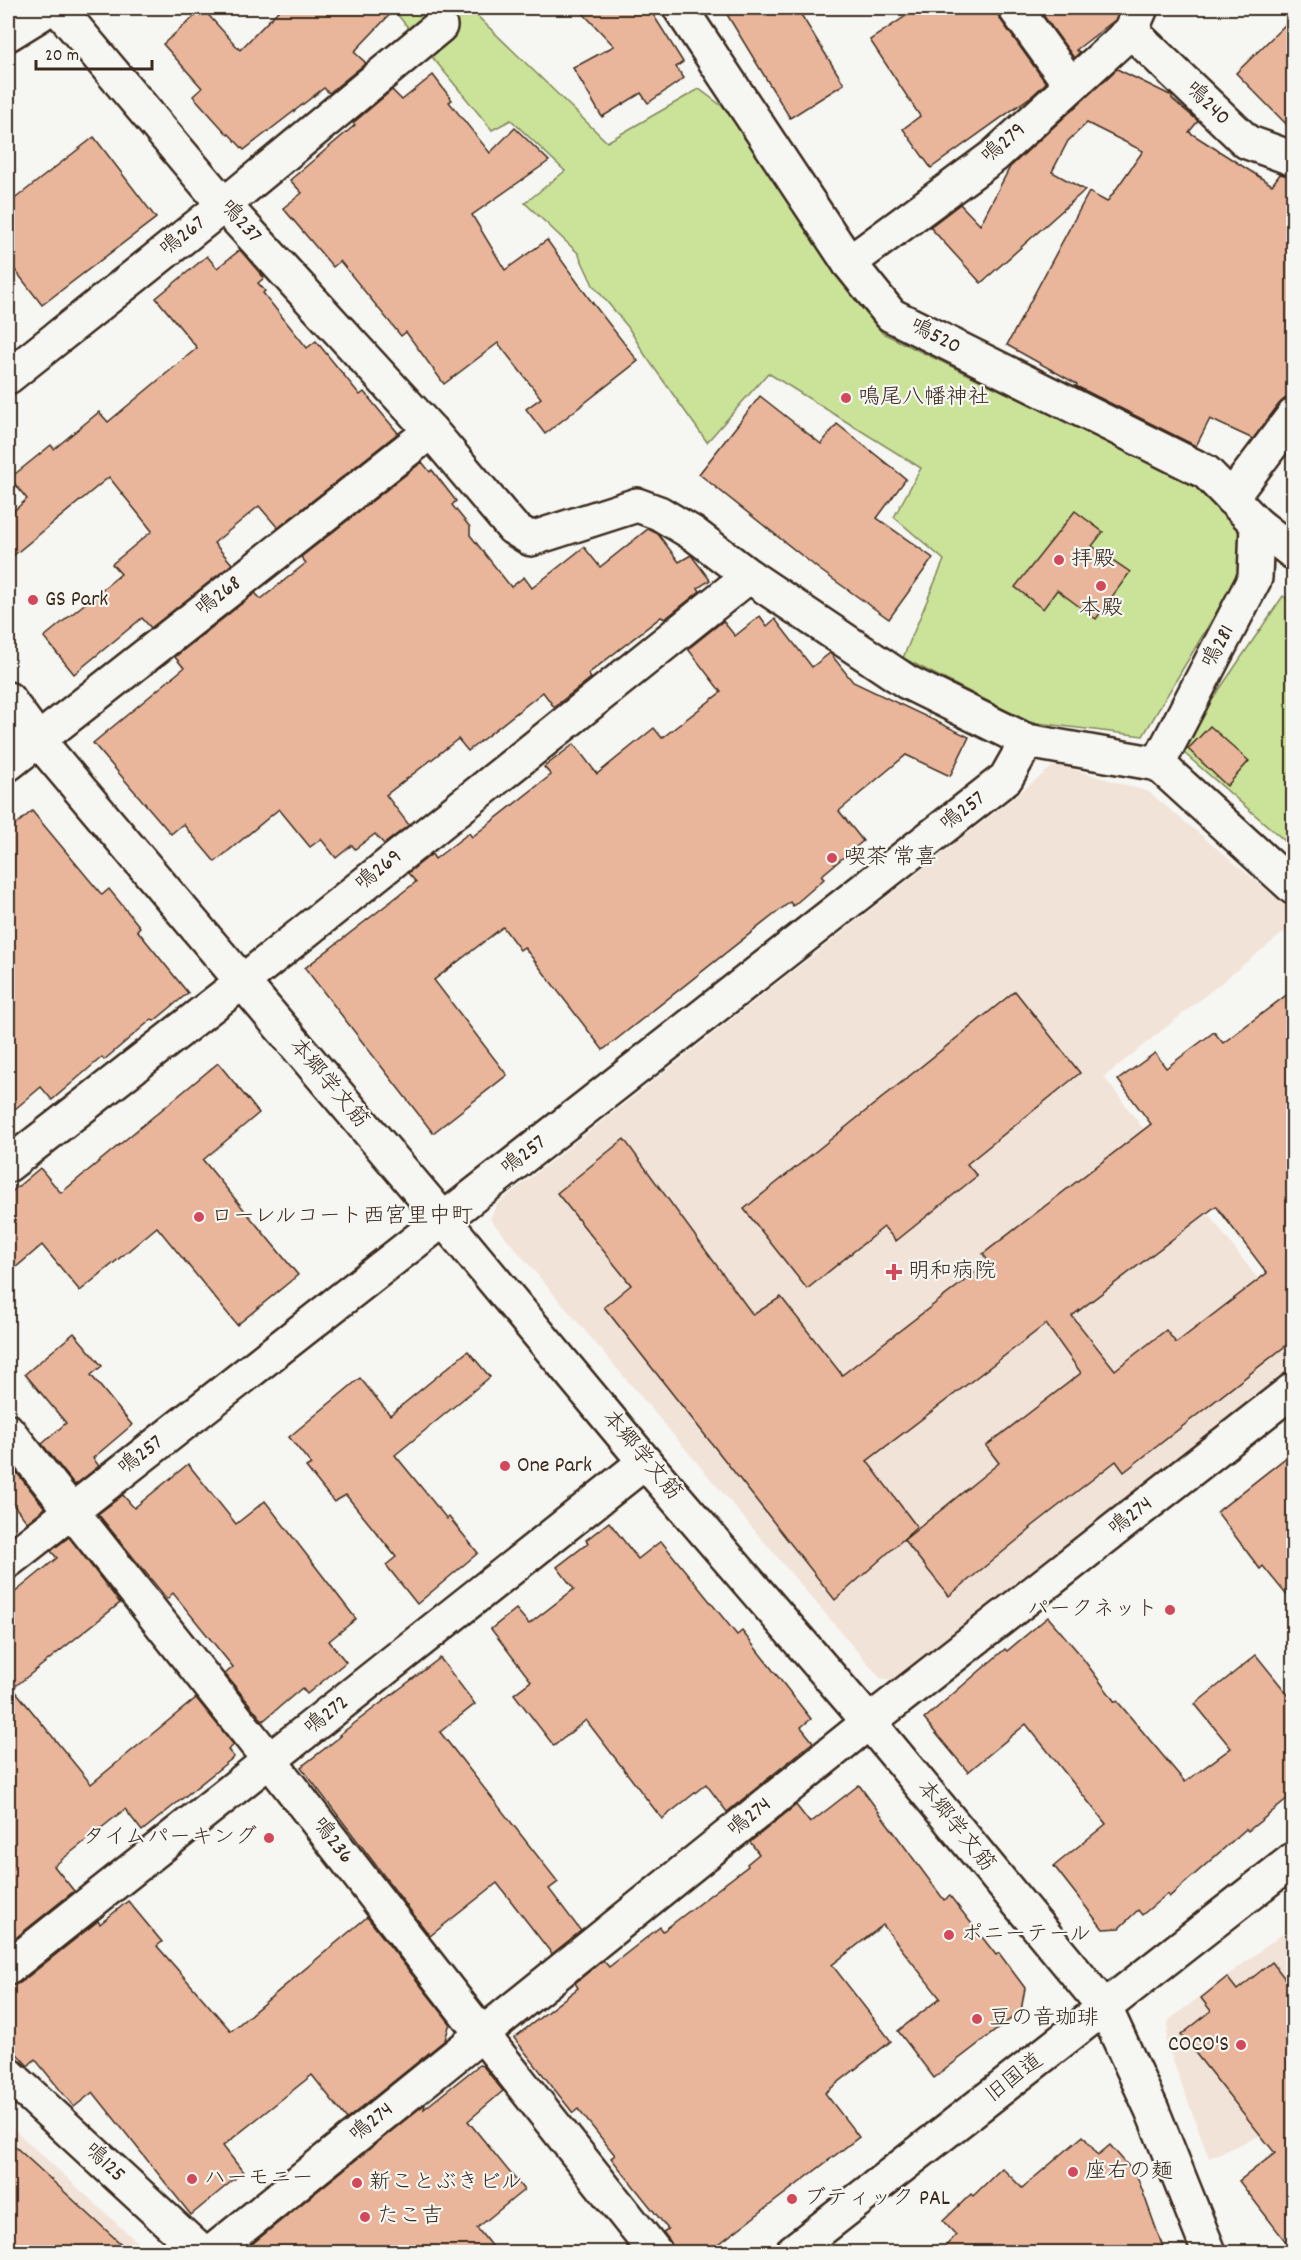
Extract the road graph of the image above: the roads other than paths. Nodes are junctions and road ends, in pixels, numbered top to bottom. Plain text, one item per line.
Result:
1 (50, 8) edge
2 (58, 8) edge
3 (680, 8) edge
4 (1015, 8) edge
5 (1136, 19) edge
6 (440, 26) dead end
7 (8, 34) edge
8 (1070, 84) junction
9 (1293, 159) edge
10 (224, 205) junction
11 (849, 263) junction
12 (8, 376) edge
13 (1293, 415) edge
14 (431, 431) junction
15 (1231, 498) junction
16 (1257, 524) junction
17 (1293, 553) edge
18 (749, 576) junction
19 (8, 699) edge
20 (38, 740) junction
21 (1027, 741) junction
22 (8, 764) edge
23 (1158, 764) junction
24 (1293, 888) edge
25 (242, 982) junction
26 (8, 1165) edge
27 (443, 1219) junction
28 (1293, 1389) edge
29 (8, 1431) edge
30 (645, 1462) junction
31 (70, 1512) junction
32 (8, 1561) edge
33 (869, 1722) junction
34 (270, 1761) junction
35 (1293, 1859) edge
36 (8, 1968) edge
37 (1105, 2008) junction
38 (482, 2034) junction
39 (8, 2074) edge
40 (201, 2253) edge
41 (212, 2253) edge
42 (655, 2253) edge
43 (792, 2253) edge
44 (1209, 2253) edge

1 - 7 street
2 - 10 street, 鳴237
3 - 11 street, 鳴520
4 - 8 street
5 - 8 street, 鳴279
5 - 9 street, 鳴240
6 - 10 street, 鳴267
8 - 11 street, 鳴279
10 - 12 street, 鳴267
10 - 14 street, 鳴237
11 - 15 street, 鳴520
13 - 15 street
14 - 18 street, 鳴237
14 - 20 street, 鳴268
15 - 16 street, 鳴520
16 - 17 street, 鳴520
16 - 23 street, 鳴281
18 - 21 street, 鳴237
18 - 25 street, 鳴269
19 - 20 street, 本郷学文筋
20 - 22 street, 鳴268
20 - 25 street, 本郷学文筋
21 - 23 street, 鳴237
21 - 27 street, 鳴257
23 - 24 street
25 - 26 street, 鳴269
25 - 27 street, 本郷学文筋
27 - 30 street, 本郷学文筋
27 - 31 street, 鳴257
28 - 33 street, 鳴274
29 - 31 street, 鳴236
30 - 33 street, 本郷学文筋
30 - 34 street, 鳴272
31 - 32 street, 鳴257
31 - 34 street, 鳴236
33 - 37 street, 本郷学文筋
33 - 38 street, 鳴274
34 - 36 street, 鳴272
34 - 38 street, 鳴236
35 - 37 street, 旧国道
37 - 43 street, 旧国道
37 - 44 street, 本郷学文筋
38 - 41 street, 鳴274
38 - 42 street, 鳴236
39 - 40 street, 鳴125

